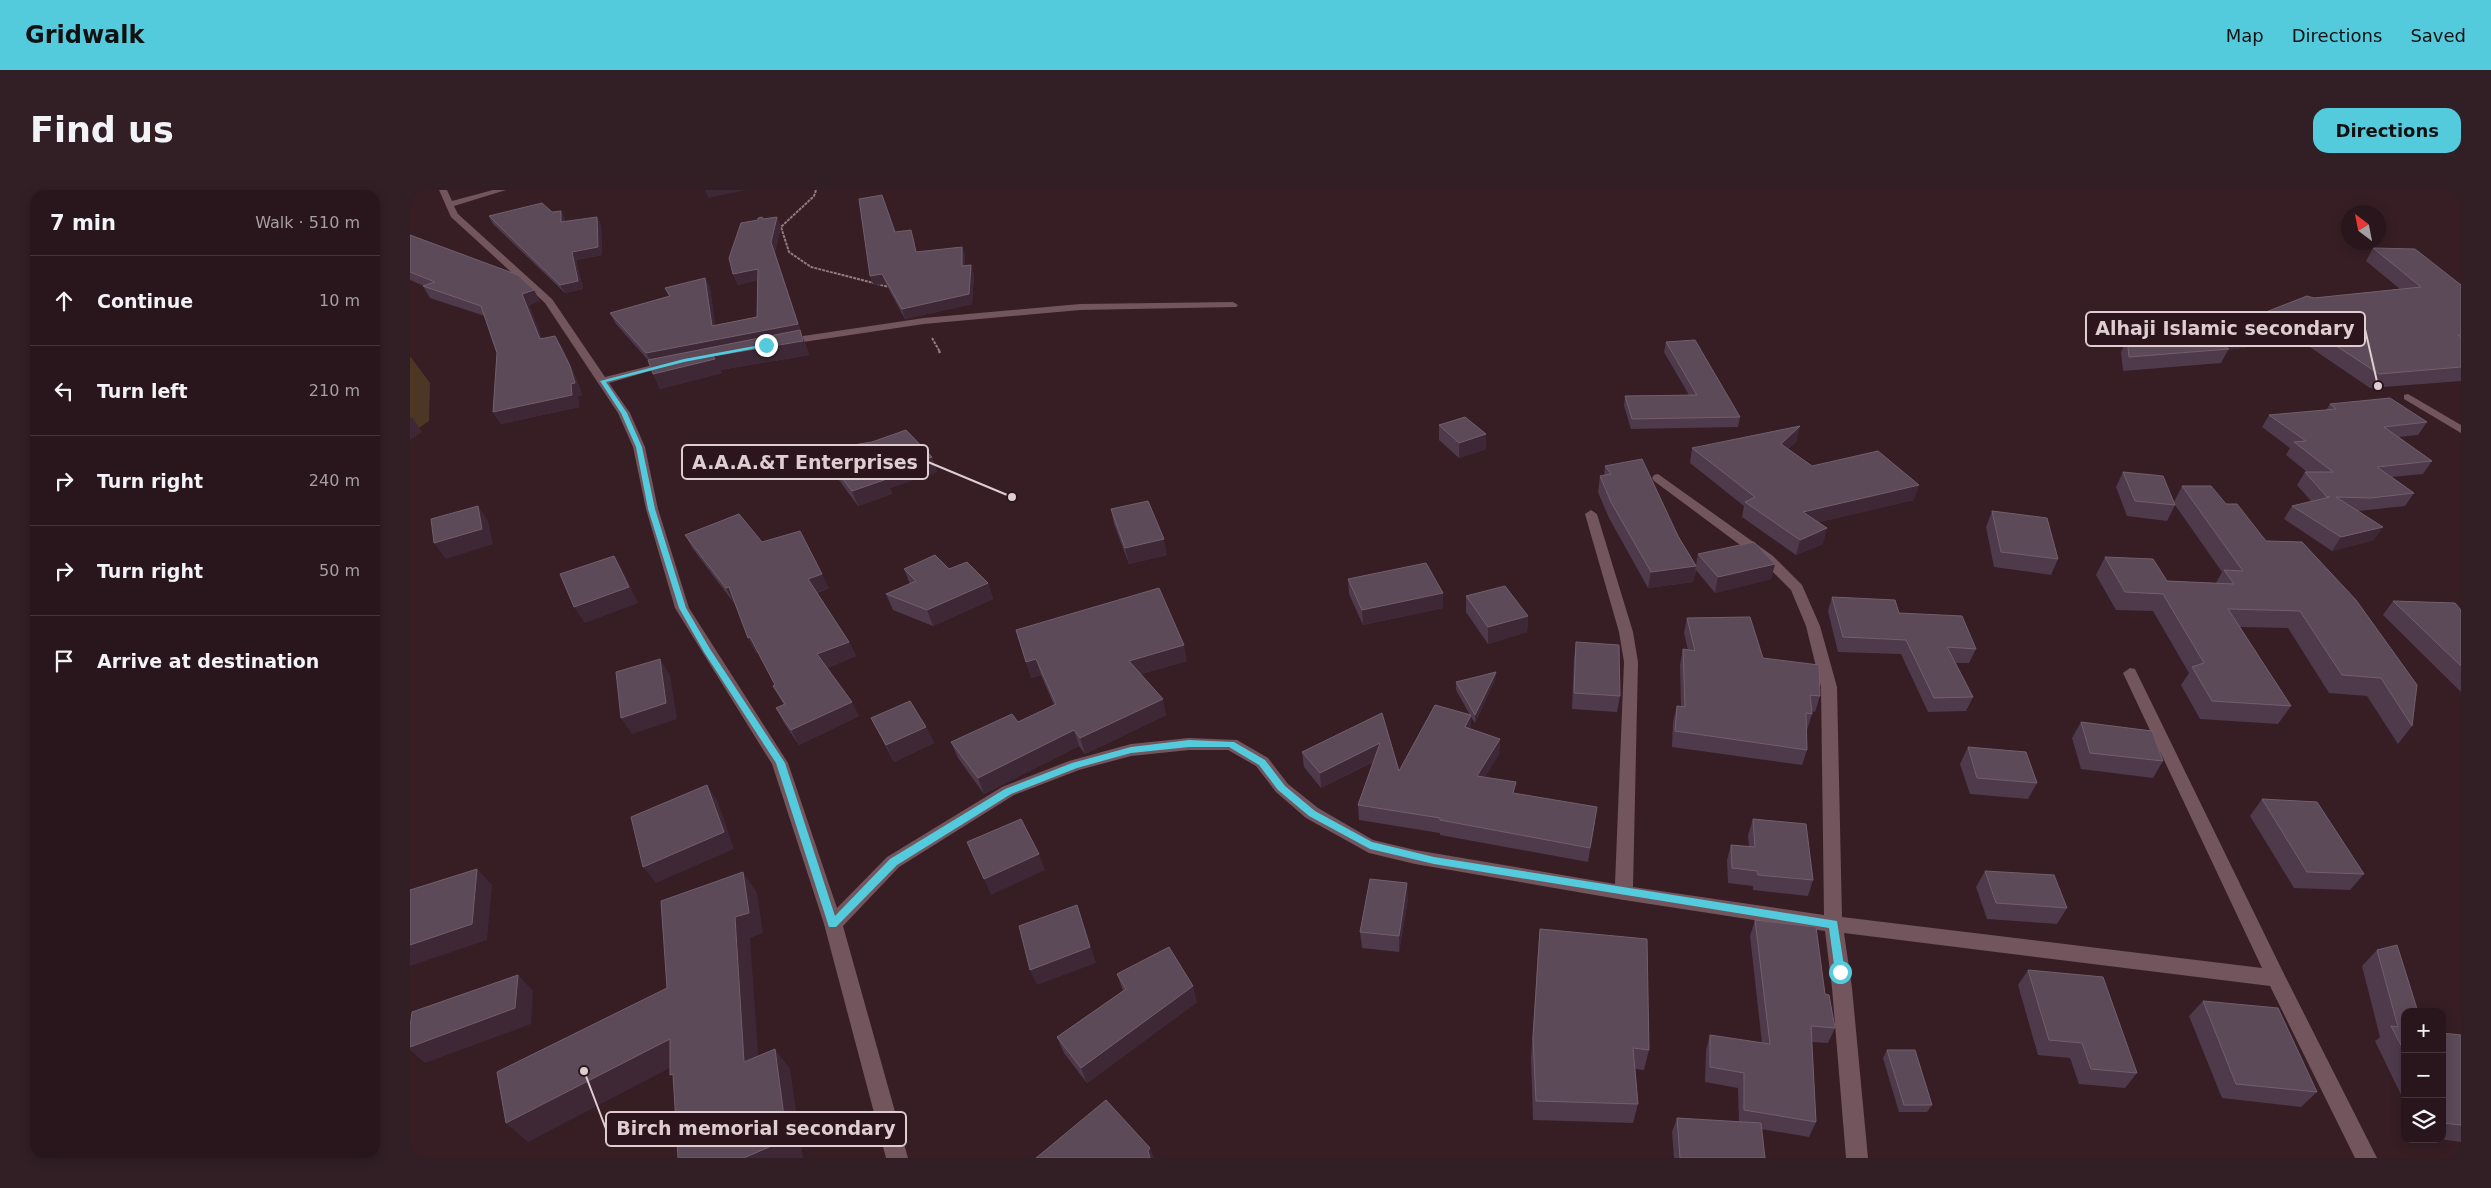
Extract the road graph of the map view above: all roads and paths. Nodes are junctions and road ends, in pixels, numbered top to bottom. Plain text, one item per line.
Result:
1 (442, 190) edge
2 (502, 190) edge
3 (816, 190) edge
4 (449, 205) junction
5 (895, 288) edge
6 (1232, 305) dead end
7 (924, 322) junction
8 (771, 344) edge
9 (940, 353) dead end
10 (684, 361) edge
11 (603, 381) junction
12 (2408, 397) dead end
13 (2461, 430) edge
14 (1658, 478) dead end
15 (1591, 514) dead end
16 (2130, 673) dead end
17 (1624, 893) junction
18 (832, 924) junction
19 (1833, 924) junction
20 (2276, 978) junction
21 (897, 1158) edge
22 (1857, 1158) edge
23 (2366, 1158) edge

1 - 4 street
2 - 4 street
3 - 5 path
4 - 11 street
6 - 7 street
7 - 8 street
7 - 9 path
10 - 11 street
11 - 18 street
12 - 13 street
14 - 19 street
15 - 17 street
16 - 20 street
17 - 18 street
17 - 19 street
18 - 21 street
19 - 20 street
19 - 22 street
20 - 23 street

